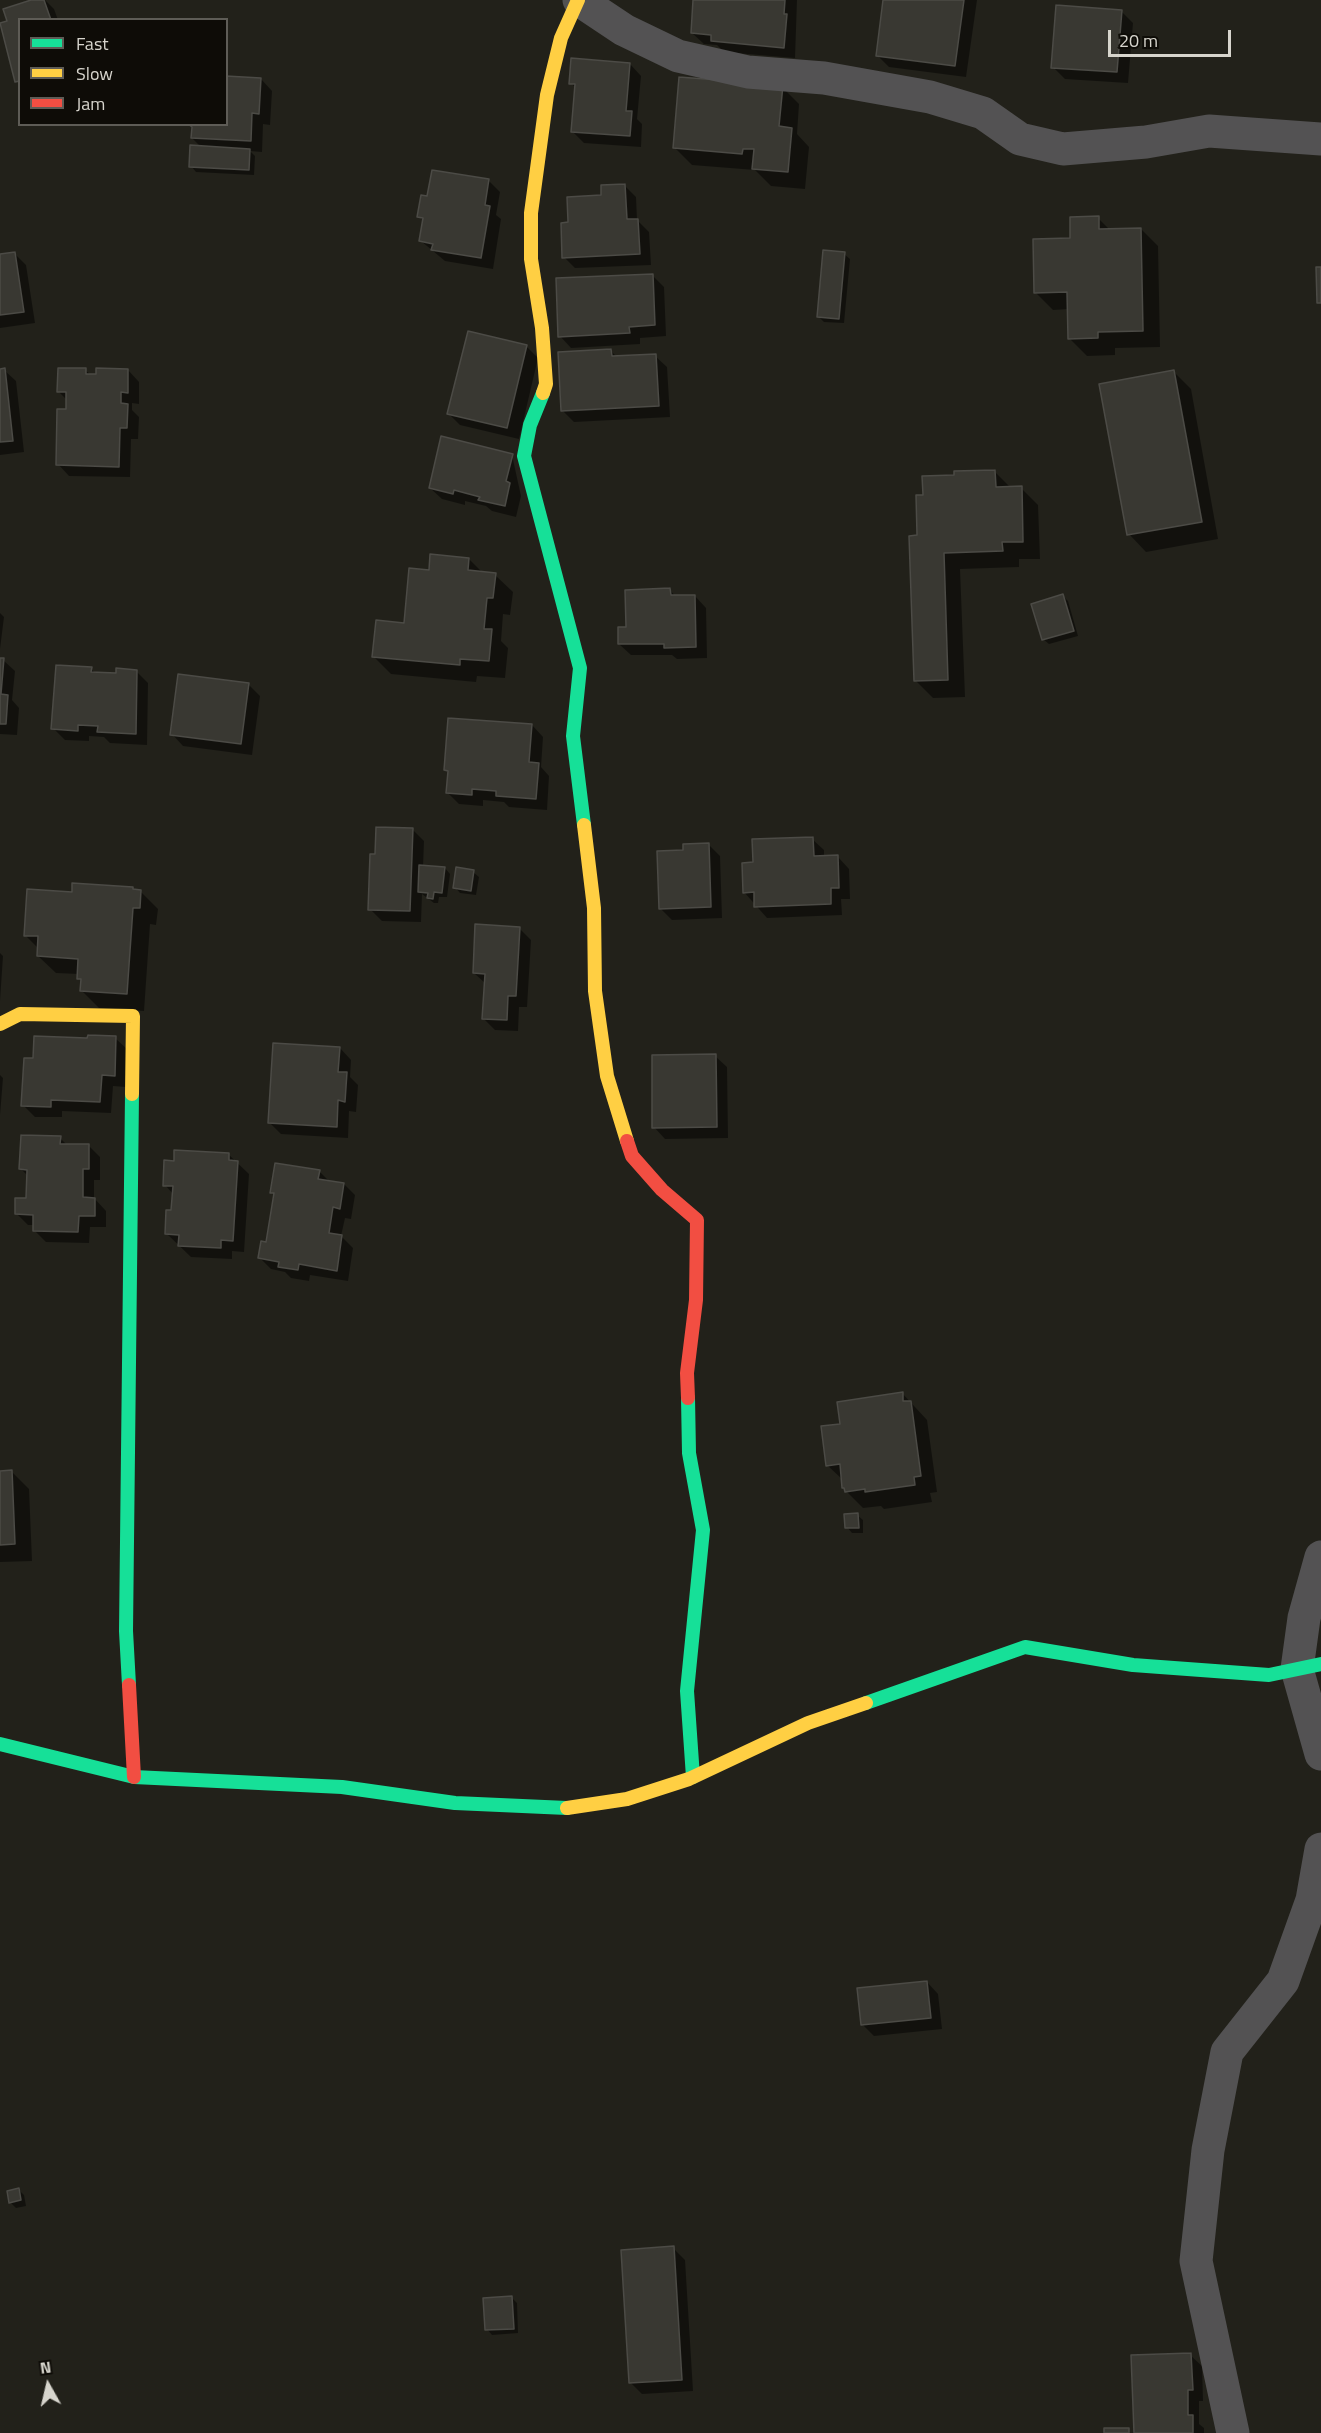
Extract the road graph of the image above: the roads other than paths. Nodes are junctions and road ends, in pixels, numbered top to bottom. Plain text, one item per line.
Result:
1 (578, 0) edge
2 (1321, 138) edge
3 (0, 1024) edge
4 (1321, 1557) edge
5 (1309, 1667) edge
6 (0, 1744) edge
7 (1321, 1754) edge
8 (134, 1777) junction
9 (693, 1777) junction
10 (1321, 1849) edge
11 (1233, 2433) edge

1 - 2 street
1 - 9 street
3 - 8 street
4 - 5 street
5 - 7 street
5 - 9 street
6 - 8 street
8 - 9 street
10 - 11 street

